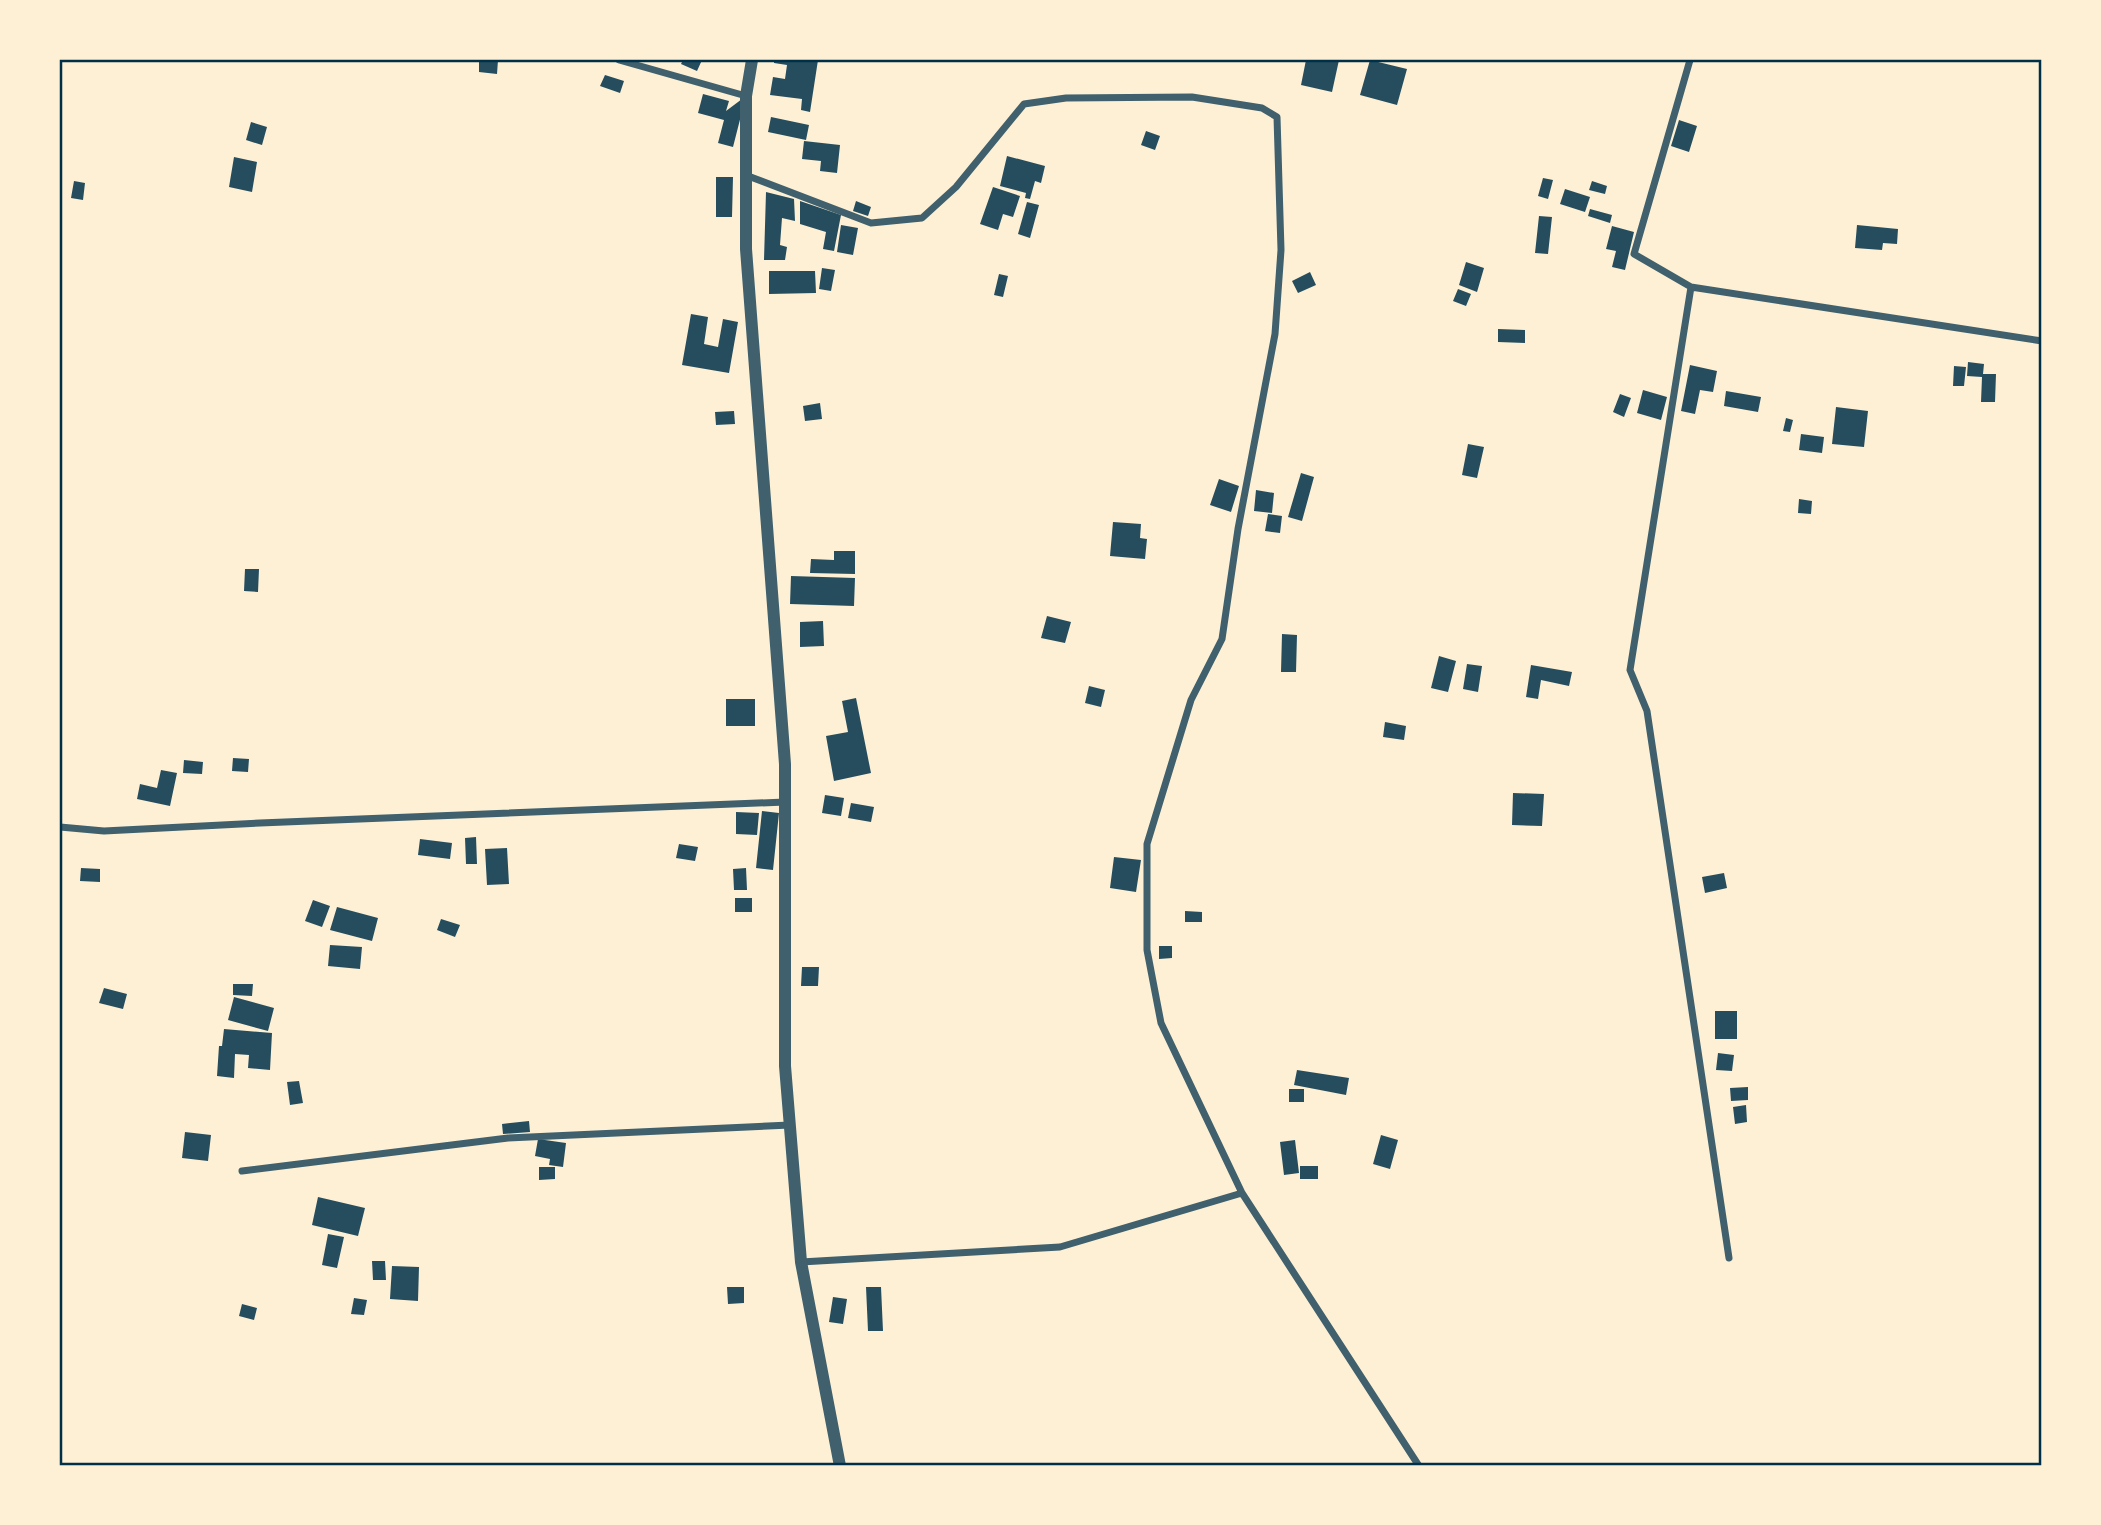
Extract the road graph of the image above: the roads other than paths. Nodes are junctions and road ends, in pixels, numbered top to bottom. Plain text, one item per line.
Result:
1 (619, 60) edge
2 (752, 60) edge
3 (1690, 60) edge
4 (746, 96) junction
5 (748, 176) junction
6 (1690, 287) junction
7 (2042, 341) edge
8 (785, 802) junction
9 (60, 827) edge
10 (790, 1125) junction
11 (242, 1171) dead end
12 (1242, 1193) junction
13 (1729, 1258) dead end
14 (801, 1262) junction
15 (840, 1465) edge
16 (1419, 1465) edge

1 - 4 street
2 - 4 street
3 - 6 street
4 - 5 street
5 - 8 street
5 - 12 street
6 - 7 street
6 - 13 street
8 - 9 street
8 - 10 street
10 - 11 street
10 - 14 street
12 - 14 street
12 - 16 street
14 - 15 street

